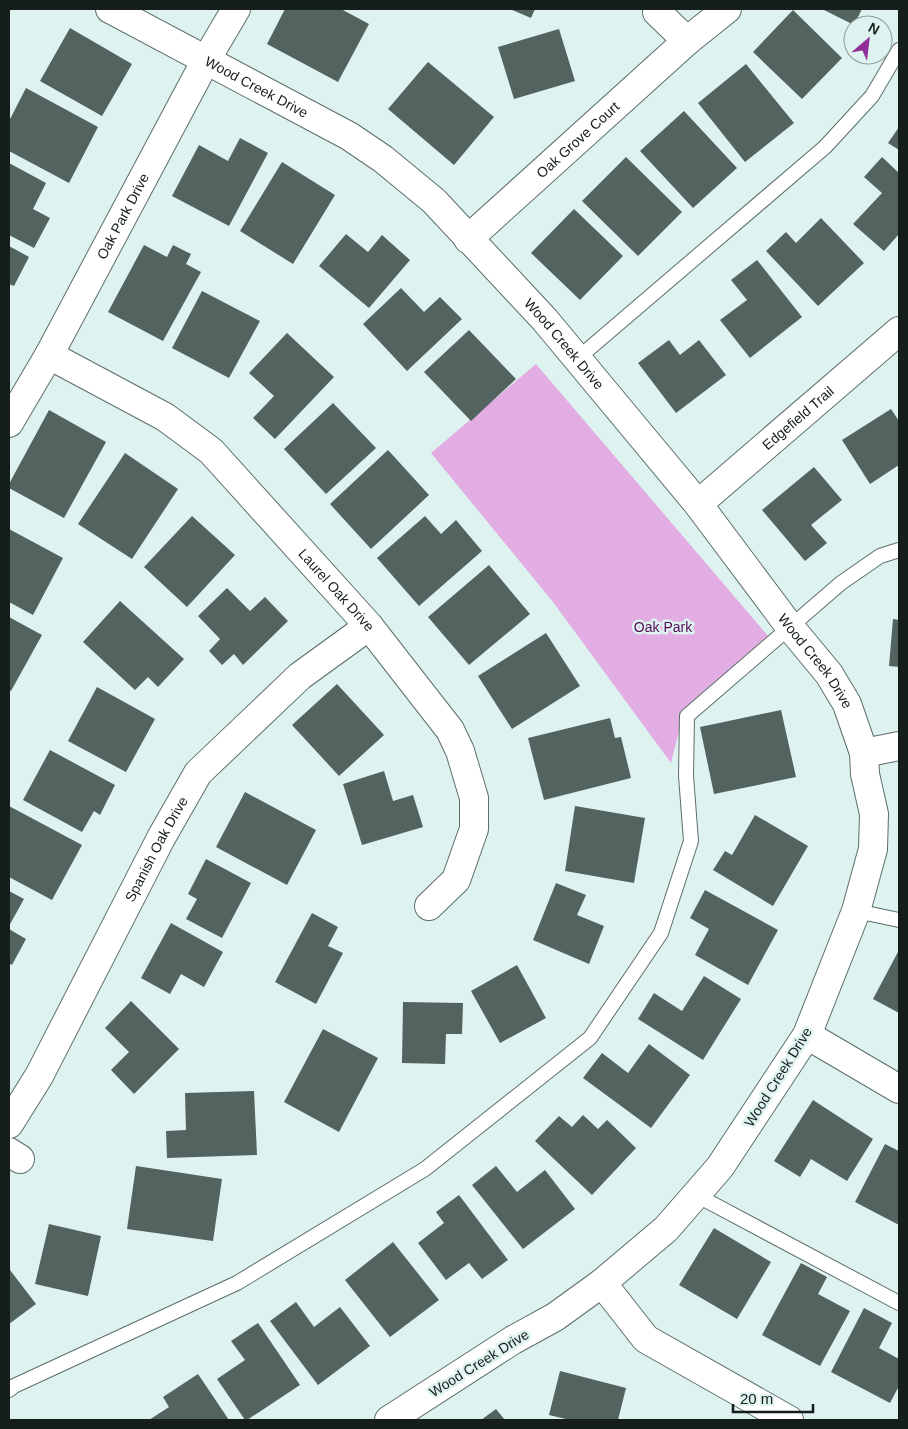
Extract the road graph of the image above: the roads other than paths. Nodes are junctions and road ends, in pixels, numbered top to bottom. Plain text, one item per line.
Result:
1 (110, 9) edge
2 (236, 9) edge
3 (727, 9) edge
4 (657, 12) dead end
5 (687, 41) junction
6 (899, 50) edge
7 (206, 60) junction
8 (468, 240) junction
9 (899, 332) edge
10 (49, 355) junction
11 (577, 359) junction
12 (9, 423) edge
13 (698, 504) junction
14 (899, 550) edge
15 (369, 626) junction
16 (790, 627) junction
17 (899, 746) edge
18 (864, 753) junction
19 (429, 906) dead end
20 (856, 911) junction
21 (899, 920) edge
22 (807, 1035) junction
23 (899, 1089) edge
24 (9, 1124) edge
25 (696, 1195) junction
26 (602, 1283) junction
27 (899, 1303) edge
28 (9, 1390) edge
29 (389, 1420) edge
30 (789, 1420) edge

1 - 7 street, Wood Creek Drive
2 - 7 street, Oak Park Drive
3 - 5 street, Oak Grove Court
4 - 5 street
5 - 8 street, Oak Grove Court
6 - 11 lane
7 - 8 street, Wood Creek Drive
7 - 10 street, Oak Park Drive
8 - 11 street, Wood Creek Drive
9 - 13 street, Edgefield Trail
10 - 12 street, Oak Park Drive
10 - 15 street, Laurel Oak Drive
11 - 13 street, Wood Creek Drive
13 - 16 street, Wood Creek Drive
14 - 16 lane
15 - 19 street, Laurel Oak Drive
15 - 24 street, Spanish Oak Drive
16 - 18 street, Wood Creek Drive
16 - 28 lane
17 - 18 street
18 - 20 street, Wood Creek Drive
20 - 21 lane
20 - 22 street, Wood Creek Drive
22 - 23 street
22 - 25 street, Wood Creek Drive
25 - 26 street, Wood Creek Drive
25 - 27 lane
26 - 29 street, Wood Creek Drive
26 - 30 street

